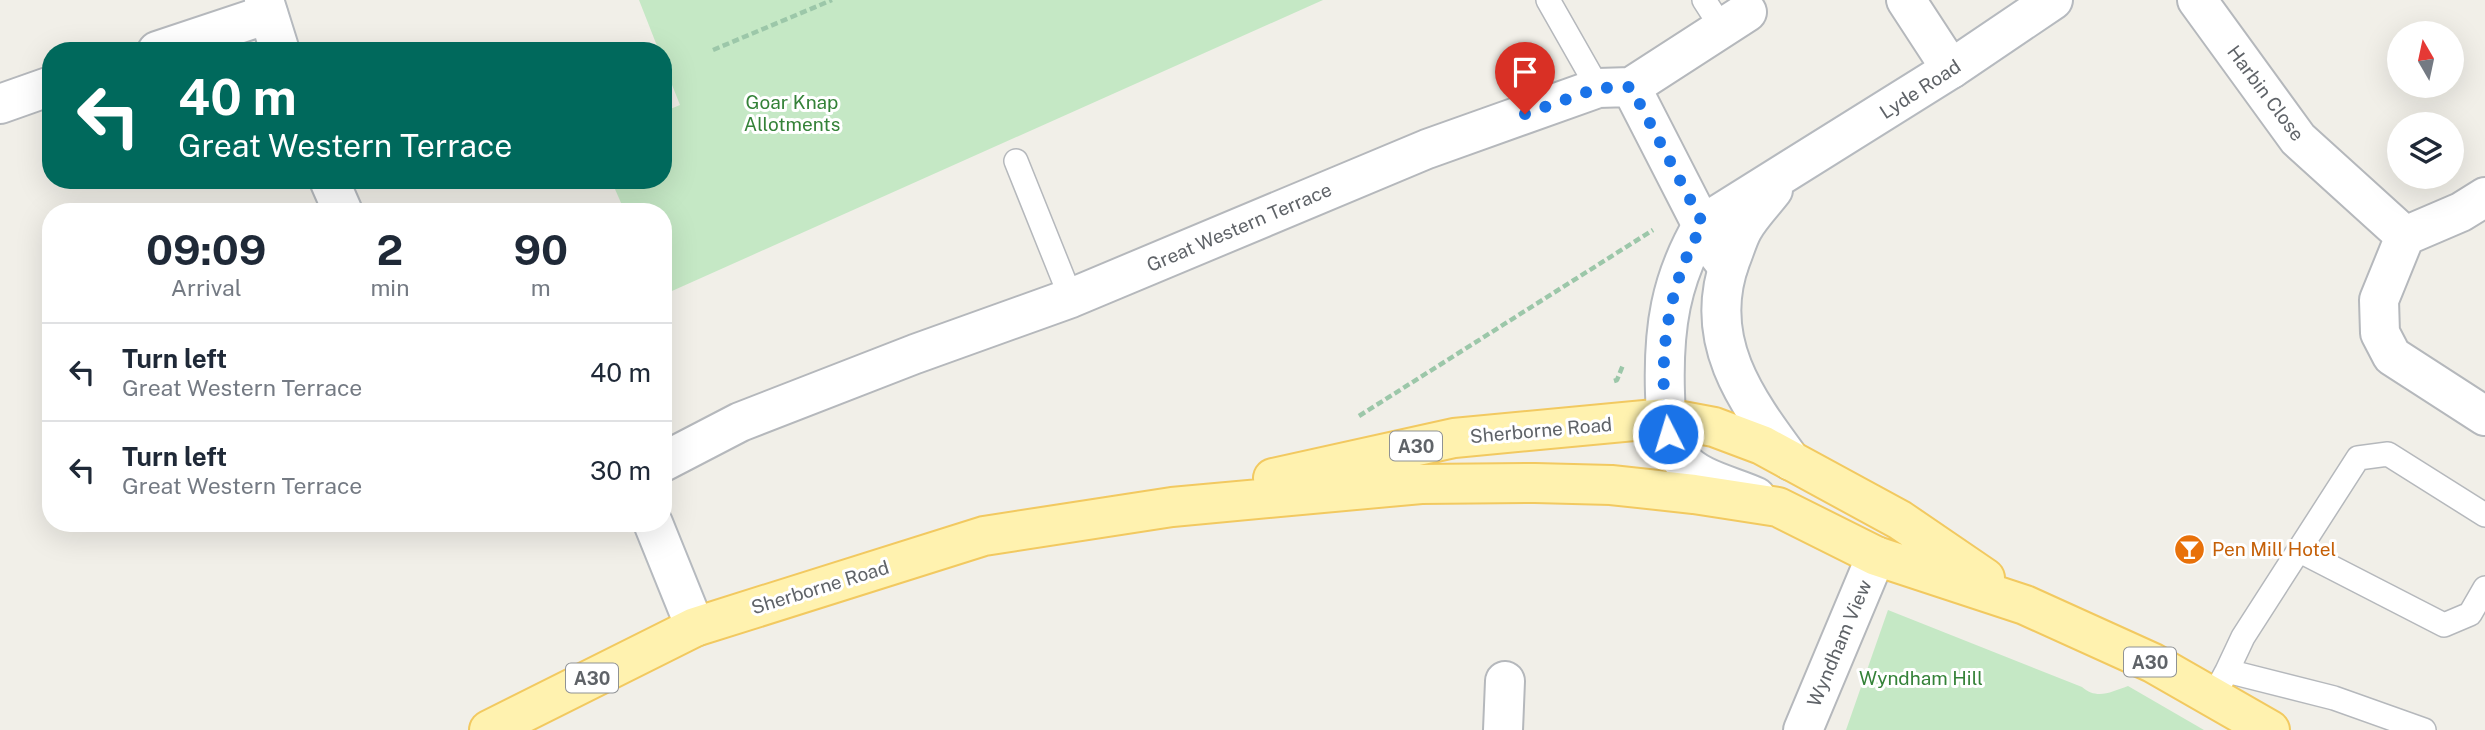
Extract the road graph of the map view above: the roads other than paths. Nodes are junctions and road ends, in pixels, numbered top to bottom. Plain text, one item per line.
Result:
1 (1548, 0) edge
2 (1906, 0) edge
3 (2053, 0) edge
4 (2197, 0) edge
5 (266, 7) edge
6 (1725, 13) edge
7 (179, 42) edge
8 (277, 42) edge
9 (1951, 69) junction
10 (1614, 87) junction
11 (42, 89) edge
12 (0, 104) edge
13 (1016, 161) dead end
14 (1784, 175) junction
15 (2485, 197) edge
16 (1696, 213) junction
17 (2405, 236) junction
18 (1728, 267) junction
19 (1071, 298) junction
20 (1732, 370) junction
21 (2485, 416) edge
22 (1666, 418) junction
23 (1714, 428) junction
24 (672, 457) edge
25 (1680, 458) junction
26 (1791, 461) junction
27 (1611, 485) junction
28 (1172, 506) junction
29 (1778, 507) junction
30 (2485, 515) edge
31 (657, 532) edge
32 (2300, 551) junction
33 (1875, 555) junction
34 (2485, 588) edge
35 (2025, 605) junction
36 (695, 627) junction
37 (1505, 681) dead end
38 (2220, 684) junction
39 (489, 730) edge
40 (1503, 730) edge
41 (1803, 730) edge
42 (2270, 730) edge
43 (2424, 730) edge

1 - 10 lane
2 - 9 street
3 - 9 street, Lyde Road
4 - 17 street, Harbin Close
5 - 7 street
5 - 8 street
6 - 10 street, Great Western Terrace
9 - 14 street, Lyde Road
10 - 16 street
10 - 19 street, Great Western Terrace
11 - 12 street
13 - 19 lane
14 - 16 street, Lyde Road
14 - 18 street, Lyde Road
15 - 17 street
16 - 18 street
16 - 22 street, Lyde Road
17 - 21 street
18 - 20 street, Lyde Road
19 - 24 street, Great Western Terrace
20 - 23 street, Lyde Road
20 - 26 street, Lyde Road
22 - 23 main road, A30
22 - 25 street, Lyde Road
22 - 28 main road, Sherborne Road / A30
23 - 25 street, Lyde Road
23 - 26 main road, A30
25 - 27 street, Lyde Road
25 - 29 street
26 - 35 main road, A30
27 - 28 main road, Sherborne Road / A30
27 - 29 main road, A30
28 - 36 main road, Sherborne Road / A30
29 - 33 main road, A30
30 - 32 lane
31 - 36 street
32 - 34 lane
32 - 38 lane
33 - 35 main road, A30
33 - 41 street, Wyndham View
35 - 38 main road, A30
36 - 39 main road, Sherborne Road / A30
37 - 40 street
38 - 42 main road, A30
38 - 43 lane

